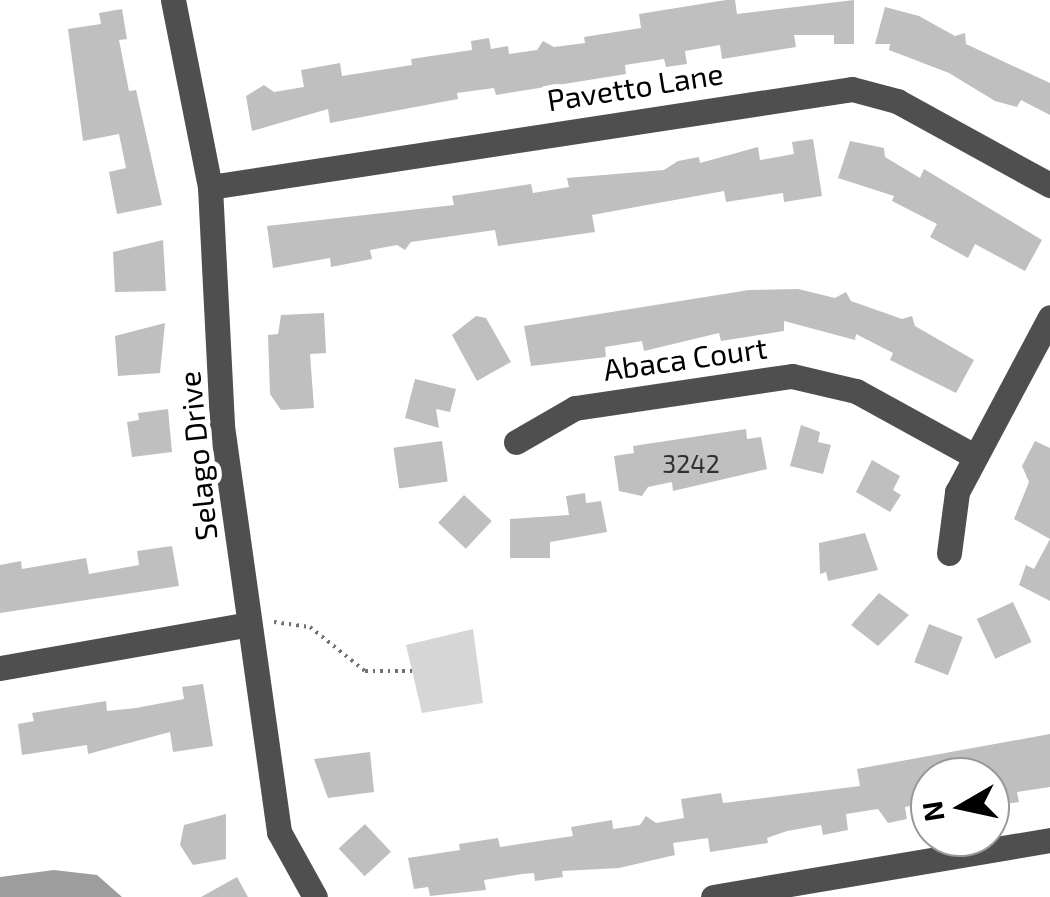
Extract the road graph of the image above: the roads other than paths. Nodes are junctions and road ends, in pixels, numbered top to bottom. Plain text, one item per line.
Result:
1 (174, 0) edge
2 (1050, 185) edge
3 (210, 187) junction
4 (1050, 318) edge
5 (516, 442) dead end
6 (974, 456) junction
7 (949, 553) dead end
8 (250, 624) junction
9 (0, 668) edge
10 (1050, 840) edge
11 (315, 897) edge
12 (713, 897) edge

1 - 3 street, Selago Drive
2 - 3 street, Pavetto Lane
3 - 8 street, Selago Drive
4 - 6 street
5 - 6 street, Abaca Court
6 - 7 street
8 - 9 street
8 - 11 street, Selago Drive
10 - 12 street

